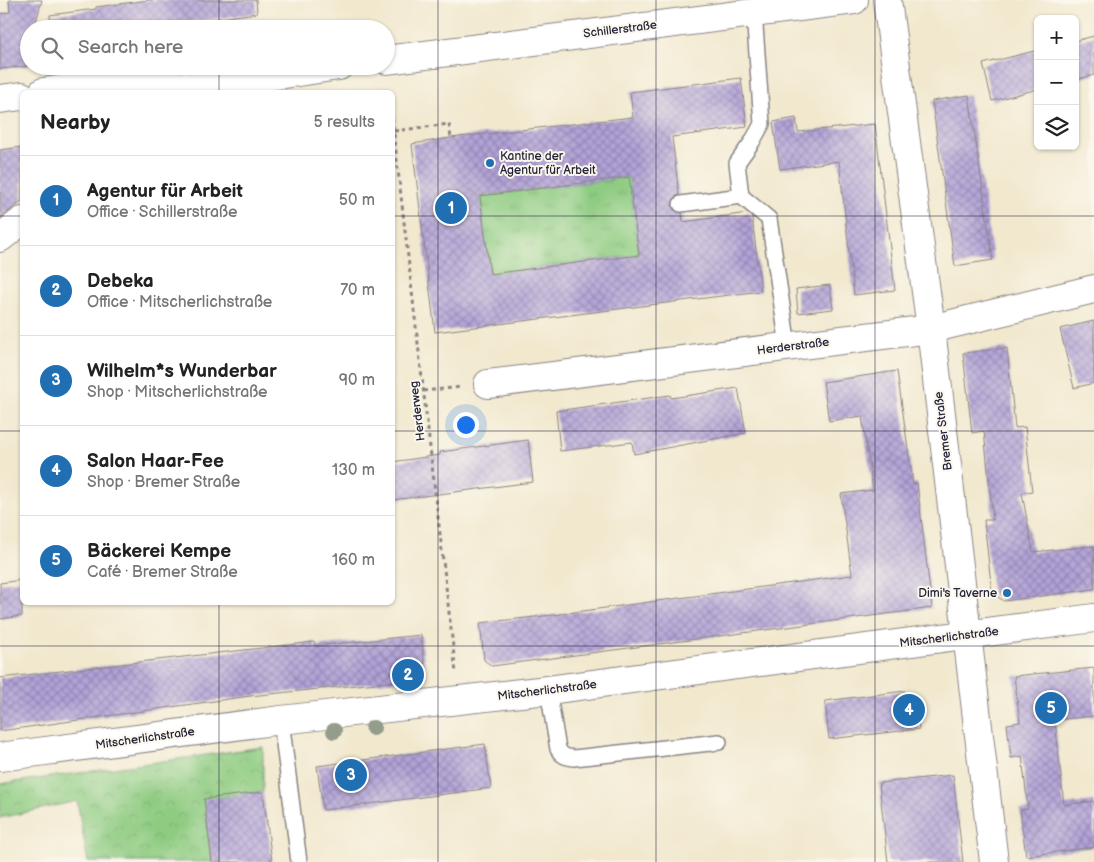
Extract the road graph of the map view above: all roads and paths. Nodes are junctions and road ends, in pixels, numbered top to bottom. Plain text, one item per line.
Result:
1 (854, 0) edge
2 (887, 0) edge
3 (754, 12) junction
4 (395, 59) edge
5 (284, 75) edge
6 (56, 90) edge
7 (192, 90) edge
8 (20, 96) edge
9 (0, 99) edge
10 (395, 130) edge
11 (451, 138) dead end
12 (395, 139) edge
13 (741, 196) junction
14 (680, 204) dead end
15 (20, 223) edge
16 (0, 238) edge
17 (1094, 289) edge
18 (931, 329) junction
19 (788, 346) junction
20 (488, 384) joint
21 (423, 391) junction
22 (1094, 618) edge
23 (967, 635) junction
24 (548, 690) junction
25 (457, 701) junction
26 (281, 720) junction
27 (719, 742) dead end
28 (0, 757) edge
29 (299, 862) edge
30 (994, 862) edge

1 - 3 street, Schillerstraße
2 - 18 street, Bremer Straße
3 - 4 street, Schillerstraße
3 - 13 lane
5 - 7 street
6 - 7 street
8 - 9 street
10 - 11 path
12 - 21 path, Herderweg
13 - 14 lane
13 - 19 lane
15 - 16 street
17 - 18 street, Herderstraße
18 - 19 street, Herderstraße
18 - 23 street, Bremer Straße
19 - 20 street, Herderstraße
20 - 21 path
21 - 25 path, Herderweg
22 - 23 street, Mitscherlichstraße
23 - 24 street, Mitscherlichstraße
23 - 30 street, Bremer Straße
24 - 25 street, Mitscherlichstraße
24 - 27 lane
25 - 26 street, Mitscherlichstraße
26 - 28 street, Mitscherlichstraße
26 - 29 lane

